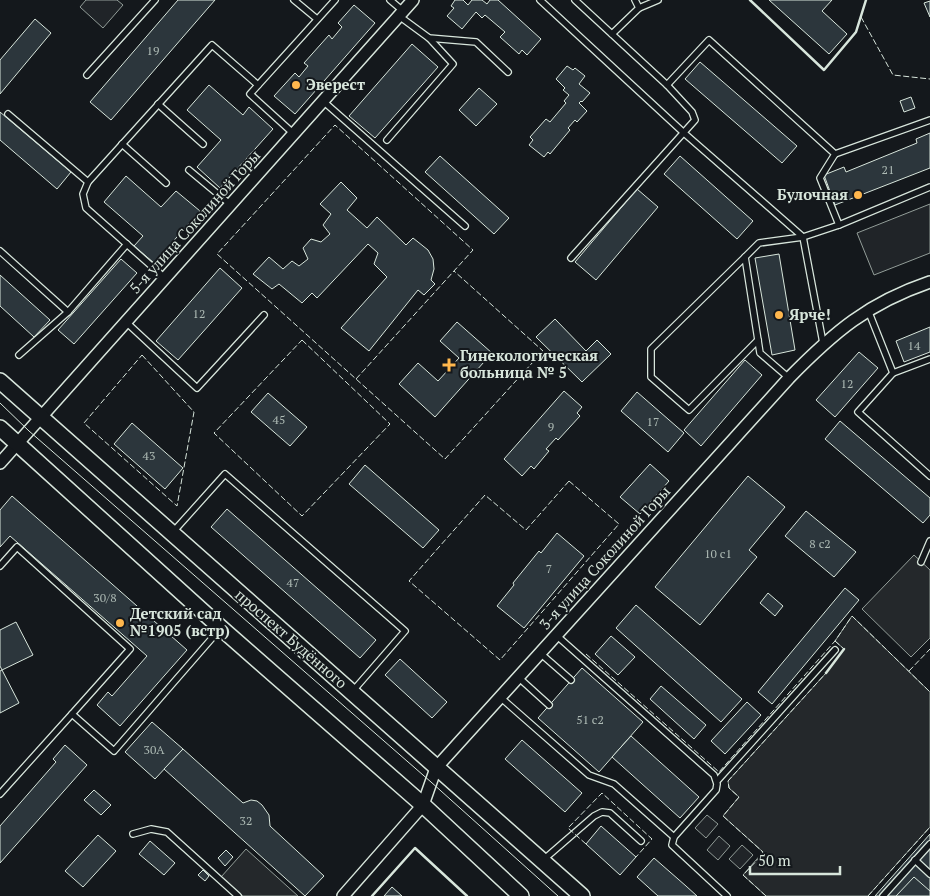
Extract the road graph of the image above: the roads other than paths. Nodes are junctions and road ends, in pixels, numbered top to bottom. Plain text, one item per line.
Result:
1 (155, 0) edge
2 (294, 0) edge
3 (335, 0) edge
4 (390, 0) edge
5 (413, 0) edge
6 (540, 0) edge
7 (575, 0) edge
8 (635, 0) edge
9 (658, 0) edge
10 (639, 8) junction
11 (401, 13) junction
12 (317, 19) junction
13 (612, 34) junction
14 (429, 38) junction
15 (508, 72) dead end
16 (88, 75) dead end
17 (258, 85) junction
18 (667, 86) junction
19 (323, 101) junction
20 (158, 104) junction
21 (8, 114) dead end
22 (930, 120) edge
23 (684, 133) junction
24 (294, 134) junction
25 (387, 140) dead end
26 (122, 144) junction
27 (203, 144) dead end
28 (835, 154) junction
29 (189, 170) dead end
30 (88, 182) junction
31 (166, 183) dead end
32 (930, 187) edge
33 (231, 205) junction
34 (839, 224) junction
35 (465, 226) dead end
36 (803, 237) junction
37 (127, 244) junction
38 (0, 251) edge
39 (745, 257) junction
40 (570, 258) dead end
41 (165, 278) junction
42 (930, 282) edge
43 (868, 310) junction
44 (68, 312) junction
45 (264, 315) dead end
46 (126, 322) junction
47 (758, 340) junction
48 (823, 343) junction
49 (19, 355) dead end
50 (930, 359) edge
51 (894, 373) junction
52 (789, 378) junction
53 (0, 381) edge
54 (41, 417) junction
55 (0, 428) edge
56 (17, 443) junction
57 (0, 464) edge
58 (930, 476) edge
59 (172, 533) junction
60 (930, 542) edge
61 (921, 562) dead end
62 (0, 566) edge
63 (221, 628) junction
64 (556, 635) junction
65 (835, 650) dead end
66 (540, 653) junction
67 (518, 677) junction
68 (571, 680) dead end
69 (352, 692) junction
70 (500, 697) junction
71 (549, 705) dead end
72 (72, 714) junction
73 (436, 768) junction
74 (717, 781) junction
75 (0, 794) edge
76 (423, 805) junction
77 (133, 834) dead end
78 (674, 837) junction
79 (641, 841) dead end
80 (930, 844) edge
81 (542, 860) junction
82 (915, 860) junction
83 (930, 874) edge
84 (238, 896) edge
85 (343, 896) edge
86 (521, 896) edge
87 (582, 896) edge
88 (727, 896) edge
89 (883, 896) edge

1 - 16 lane
2 - 12 lane
3 - 12 lane
4 - 11 lane
5 - 11 street, 5-я улица Соколиной Горы
6 - 23 lane
7 - 13 lane
8 - 10 lane
9 - 10 lane
10 - 13 lane
11 - 14 lane
11 - 19 street, 5-я улица Соколиной Горы
12 - 17 lane
13 - 18 lane
14 - 15 lane
14 - 25 lane
17 - 20 lane
17 - 24 lane
18 - 23 lane
18 - 28 lane
19 - 24 street, 5-я улица Соколиной Горы
19 - 35 lane
20 - 26 lane
20 - 27 lane
21 - 30 lane
22 - 28 lane
23 - 36 lane
23 - 40 lane
24 - 33 street, 5-я улица Соколиной Горы
26 - 30 lane
26 - 31 lane
28 - 34 lane
29 - 33 lane
30 - 37 lane
32 - 34 lane
33 - 41 street, 5-я улица Соколиной Горы
34 - 36 lane
36 - 39 lane
36 - 48 lane
37 - 41 lane
37 - 44 lane
38 - 44 lane
39 - 47 lane
39 - 47 lane
41 - 46 street, 5-я улица Соколиной Горы
42 - 43 street, 3-я улица Соколиной Горы
43 - 48 street, 3-я улица Соколиной Горы
43 - 51 lane
44 - 49 lane
45 - 46 lane
46 - 54 street, 5-я улица Соколиной Горы
47 - 52 lane
48 - 52 street, 3-я улица Соколиной Горы
50 - 51 lane
51 - 58 lane
52 - 64 street, 3-я улица Соколиной Горы
53 - 54 main road, проспект Будённого
54 - 56 street, 5-я улица Соколиной Горы
54 - 59 main road, проспект Будённого
55 - 56 main road
56 - 57 street, 5-я улица Соколиной Горы
56 - 63 main road
59 - 69 main road, проспект Будённого
59 - 69 lane
60 - 61 lane
62 - 72 lane
63 - 72 lane
63 - 76 main road
64 - 66 street, 3-я улица Соколиной Горы
64 - 74 lane
65 - 74 lane
66 - 67 street, 3-я улица Соколиной Горы
66 - 68 lane
67 - 70 street, 3-я улица Соколиной Горы
67 - 71 lane
69 - 73 main road, проспект Будённого
70 - 73 street, 3-я улица Соколиной Горы
70 - 78 lane
72 - 75 lane
73 - 76 street, 3-я улица Соколиной Горы
73 - 81 main road, проспект Будённого
74 - 78 lane
76 - 85 street, 3-я улица Соколиной Горы
76 - 86 main road
77 - 84 lane
78 - 88 lane
79 - 81 lane
80 - 82 lane
81 - 87 main road, проспект Будённого
82 - 83 lane
82 - 89 lane

